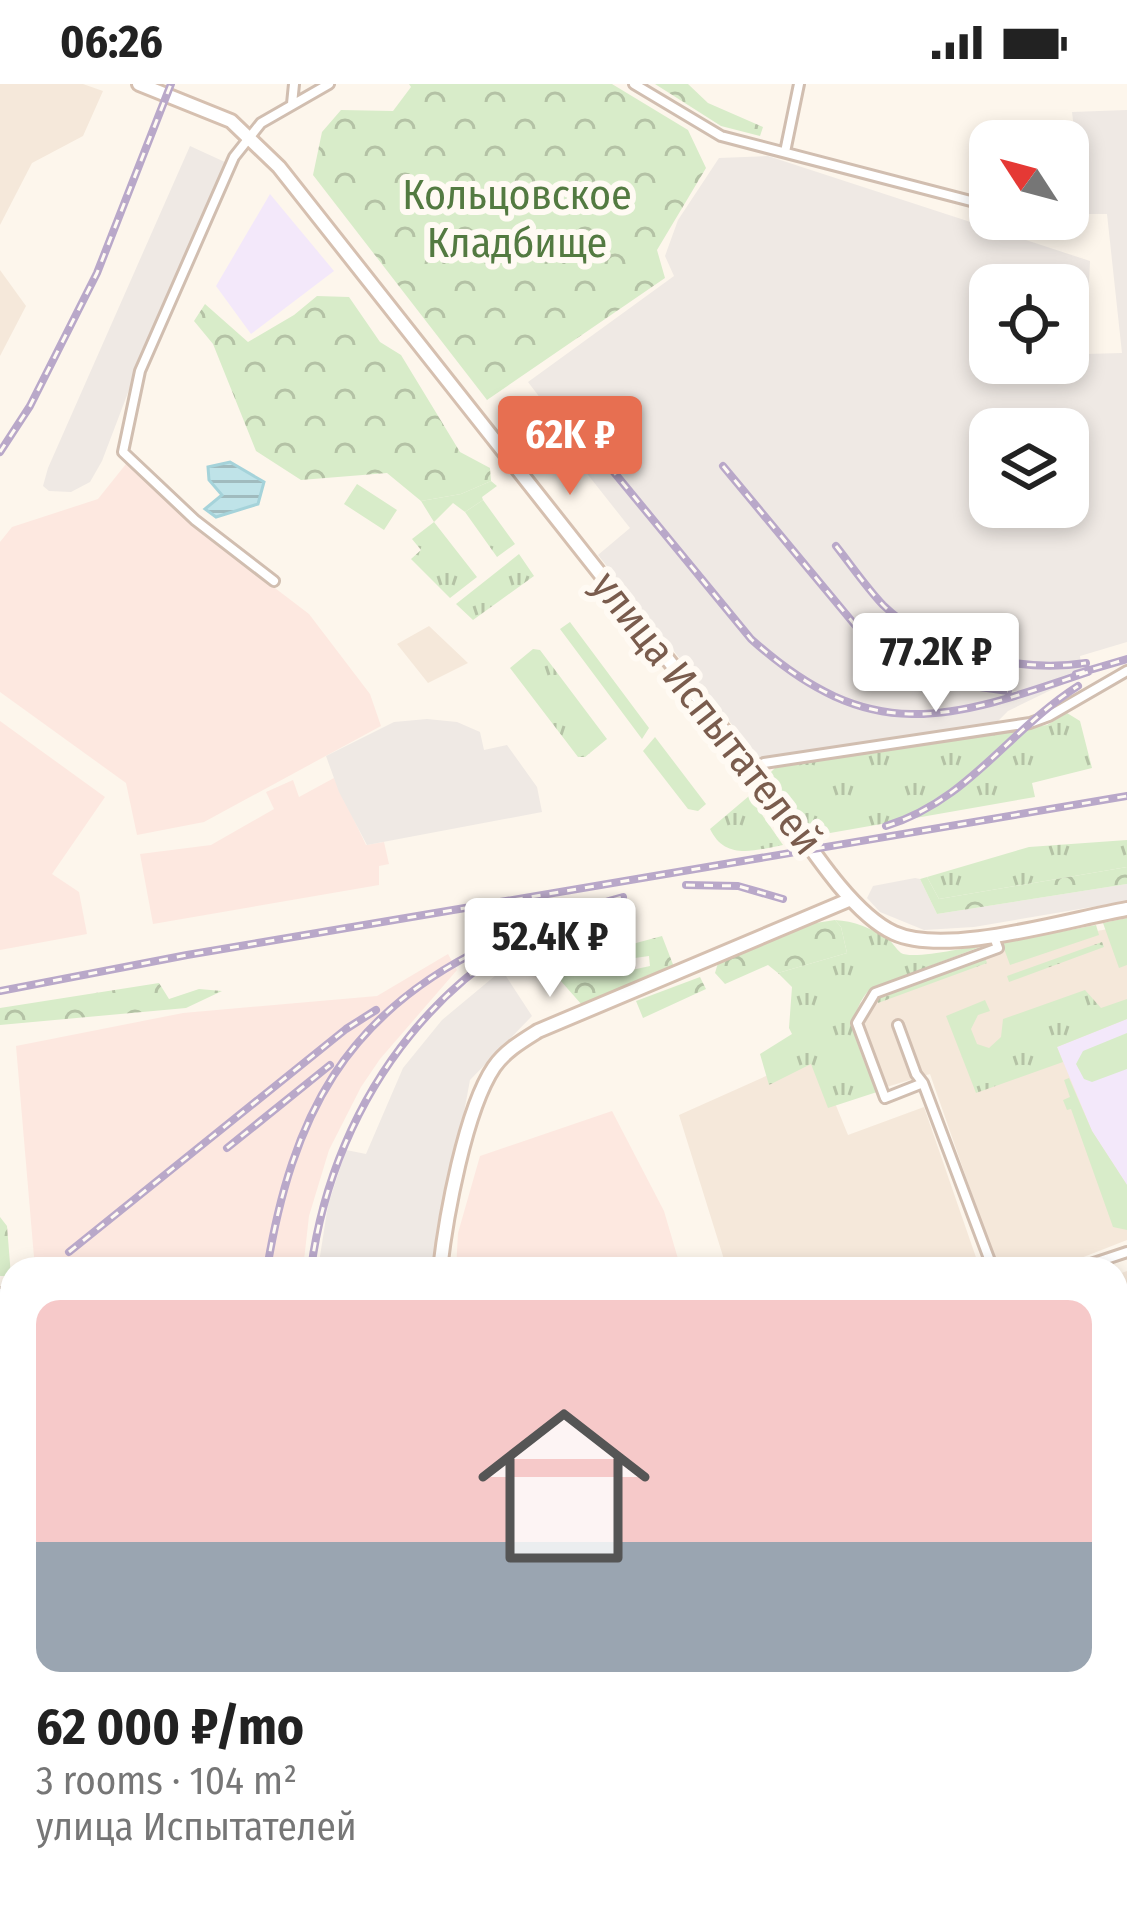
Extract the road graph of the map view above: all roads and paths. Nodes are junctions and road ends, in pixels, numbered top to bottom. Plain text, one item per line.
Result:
1 (139, 84) edge
2 (294, 84) edge
3 (328, 84) edge
4 (634, 84) edge
5 (799, 84) edge
6 (292, 104) junction
7 (248, 135) junction
8 (784, 152) junction
9 (969, 200) edge
10 (274, 581) dead end
11 (1127, 671) edge
12 (754, 769) junction
13 (851, 899) junction
14 (1127, 909) edge
15 (994, 935) junction
16 (898, 1025) dead end
17 (923, 1083) junction
18 (443, 1257) edge
19 (988, 1257) edge

1 - 7 main road, улица Испытателей
2 - 6 street
3 - 6 street
4 - 8 street
5 - 8 street
6 - 7 street
7 - 10 street
7 - 12 main road, улица Испытателей
8 - 9 street
11 - 12 street
12 - 13 main road, улица Испытателей
13 - 15 main road, улица Испытателей
13 - 18 main road
14 - 15 main road, улица Испытателей
15 - 17 street
16 - 17 street
17 - 19 street

